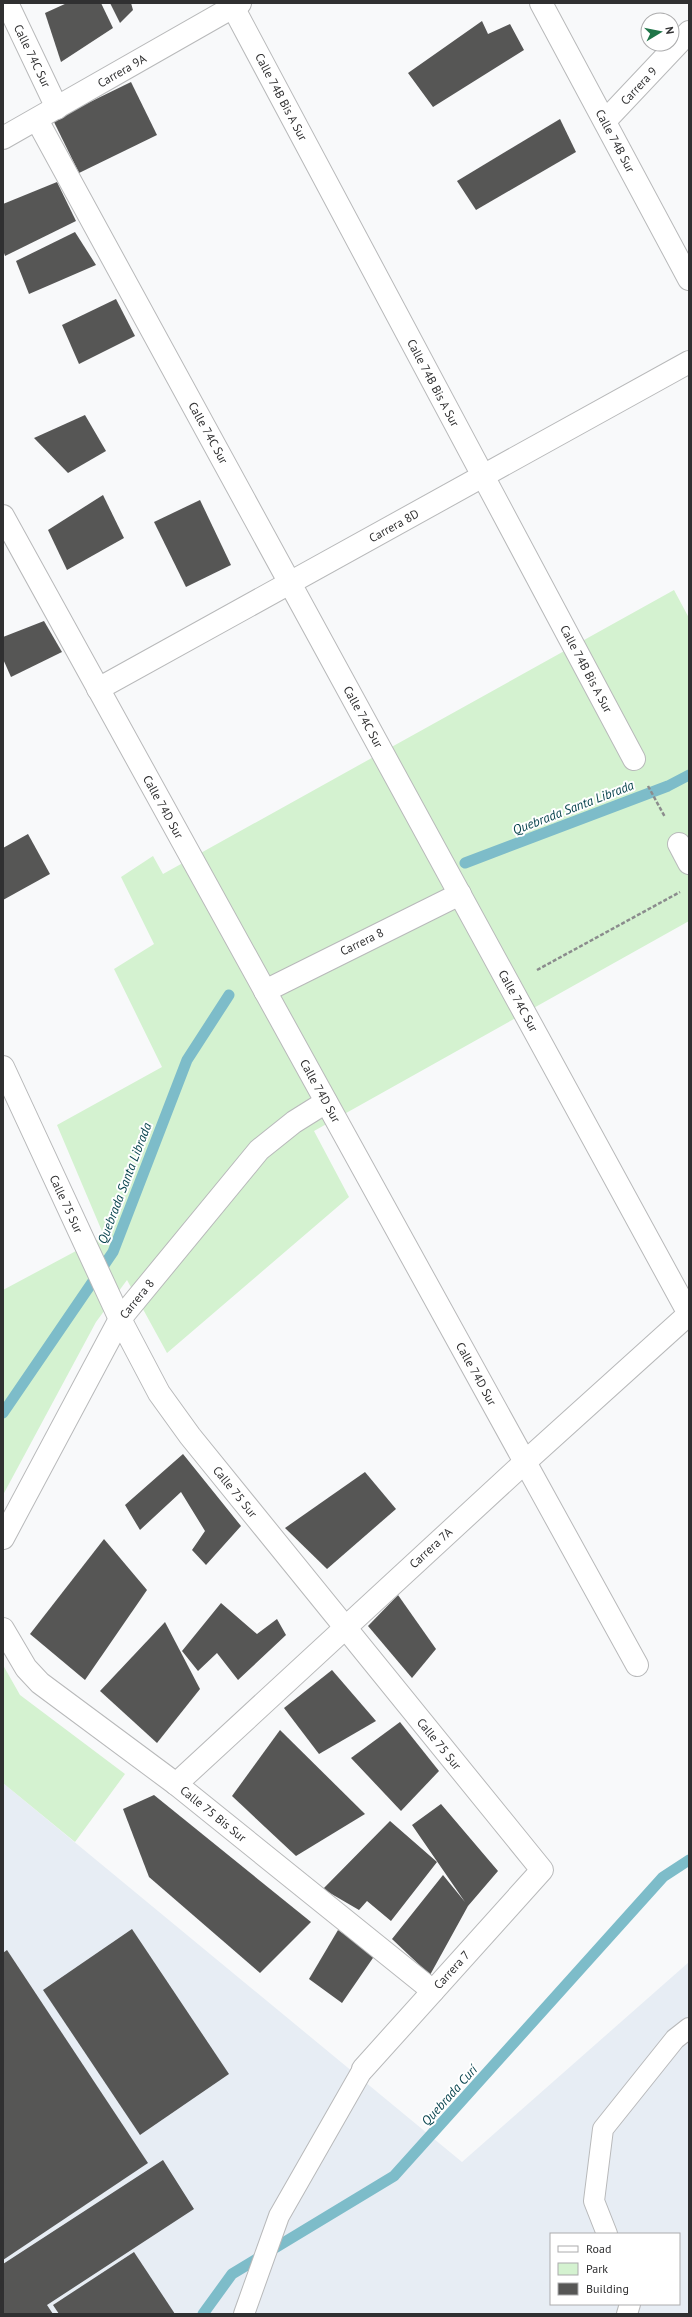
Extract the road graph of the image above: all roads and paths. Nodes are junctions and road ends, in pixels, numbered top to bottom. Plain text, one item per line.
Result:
1 (7, 3) edge
2 (541, 3) edge
3 (236, 5) edge
4 (689, 32) edge
5 (57, 108) junction
6 (37, 120) junction
7 (605, 121) junction
8 (3, 138) edge
9 (689, 279) edge
10 (689, 362) edge
11 (483, 476) junction
12 (3, 516) edge
13 (290, 583) junction
14 (98, 689) junction
15 (634, 759) dead end
16 (644, 779) dead end
17 (664, 816) dead end
18 (682, 891) dead end
19 (460, 894) junction
20 (509, 985) junction
21 (265, 991) junction
22 (3, 1067) edge
23 (326, 1102) junction
24 (689, 1314) edge
25 (120, 1320) junction
26 (525, 1462) junction
27 (3, 1538) edge
28 (345, 1628) junction
29 (3, 1629) edge
30 (637, 1665) dead end
31 (176, 1784) junction
32 (542, 1870) joint
33 (433, 1991) junction
34 (689, 2028) edge
35 (363, 2069) joint
36 (608, 2233) edge
37 (244, 2314) edge

1 - 5 street, Calle 74C Sur
2 - 7 street, Calle 74B Sur
3 - 5 street, Carrera 9A
3 - 11 street, Calle 74B Bis A Sur
4 - 7 street, Carrera 9
5 - 6 street, Carrera 9A
6 - 8 street, Carrera 9A
6 - 13 street, Calle 74C Sur
7 - 9 street, Calle 74B Sur
10 - 11 street, Carrera 8D
11 - 13 street, Carrera 8D
11 - 15 street, Calle 74B Bis A Sur
12 - 14 street, Calle 74D Sur
13 - 14 street, Carrera 8D
13 - 19 street, Calle 74C Sur
14 - 21 street, Calle 74D Sur
16 - 17 path
18 - 20 path
19 - 20 street, Calle 74C Sur
19 - 21 street, Carrera 8
20 - 24 street, Calle 74C Sur
21 - 23 street, Calle 74D Sur
22 - 25 street, Calle 75 Sur
23 - 25 street, Carrera 8
23 - 26 street, Calle 74D Sur
24 - 26 street, Carrera 7A
25 - 27 street, Carrera 8
25 - 28 street, Calle 75 Sur
26 - 28 street, Carrera 7A
26 - 30 street, Calle 74D Sur
28 - 31 street, Carrera 7A
28 - 32 street, Calle 75 Sur
29 - 31 street, Calle 75 Bis Sur
31 - 33 street, Calle 75 Bis Sur
32 - 33 street, Carrera 7
33 - 35 street, Carrera 7
34 - 36 lane
35 - 37 lane

